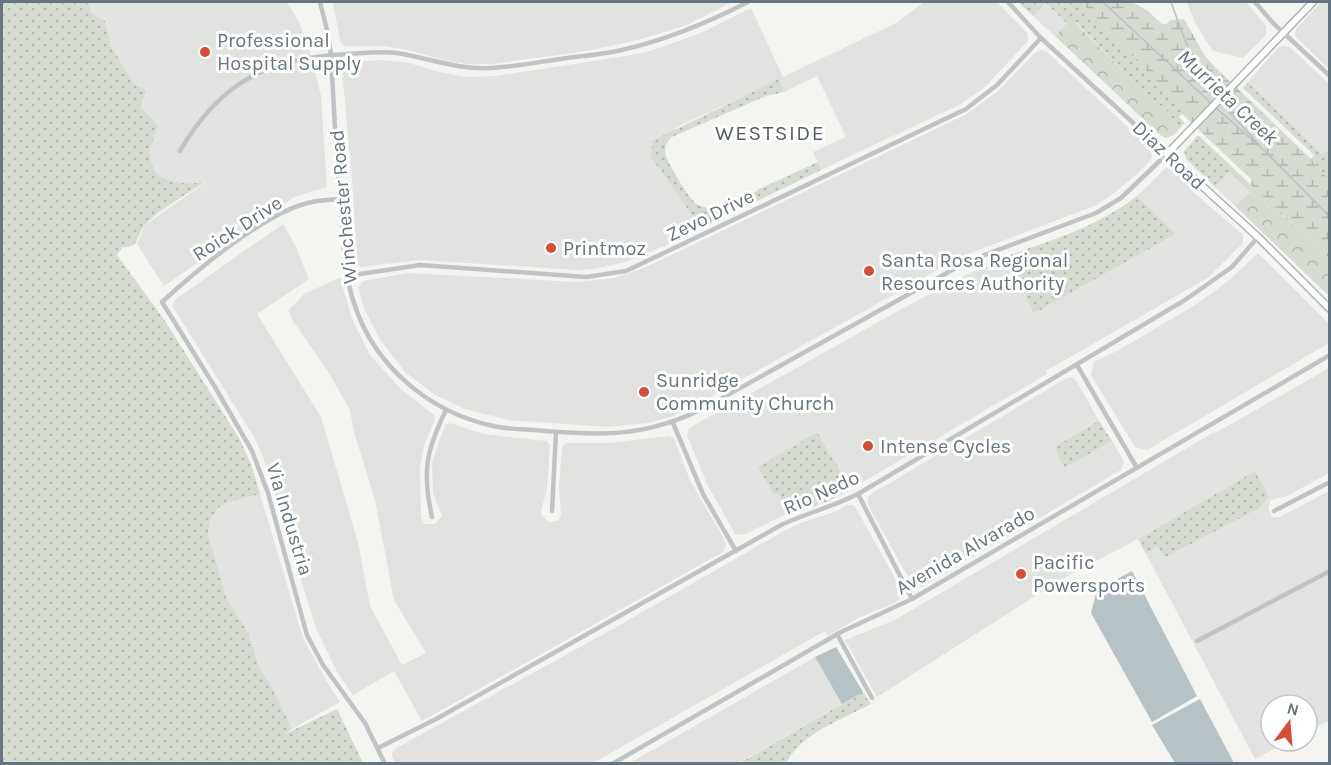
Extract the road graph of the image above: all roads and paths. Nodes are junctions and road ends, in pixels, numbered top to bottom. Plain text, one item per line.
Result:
1 (320, 2) edge
2 (748, 2) edge
3 (1008, 2) edge
4 (1255, 2) edge
5 (1313, 2) edge
6 (1284, 33) junction
7 (1041, 38) junction
8 (331, 55) junction
9 (1329, 76) edge
10 (180, 151) dead end
11 (1167, 154) junction
12 (339, 199) junction
13 (1258, 237) junction
14 (347, 276) junction
15 (162, 302) joint
16 (1329, 309) edge
17 (1329, 355) edge
18 (1077, 365) junction
19 (446, 410) junction
20 (673, 423) junction
21 (556, 432) junction
22 (1137, 468) junction
23 (1329, 482) edge
24 (858, 494) junction
25 (552, 511) dead end
26 (1274, 511) dead end
27 (432, 516) dead end
28 (736, 550) junction
29 (1329, 571) edge
30 (912, 599) junction
31 (837, 634) junction
32 (1197, 640) dead end
33 (872, 698) dead end
34 (378, 748) junction
35 (385, 764) edge
36 (612, 764) edge

1 - 8 street, Winchester Road
2 - 8 street
3 - 7 street, Diaz Road
4 - 6 street
5 - 6 main road, Winchester Road
6 - 9 street
6 - 11 main road, Winchester Road
7 - 11 street, Diaz Road
7 - 14 street, Zevo Drive
8 - 10 street
8 - 12 street, Winchester Road
11 - 13 main road, Diaz Road
11 - 20 street, Winchester Road
12 - 14 street, Winchester Road
12 - 15 street, Roick Drive
13 - 16 main road, Diaz Road
13 - 18 street, Rio Nedo
14 - 19 street, Winchester Road
15 - 34 street, Via Industria
17 - 22 street, Avenida Alvarado
18 - 22 street
18 - 24 street, Rio Nedo
19 - 21 street, Winchester Road
19 - 27 street
20 - 21 street, Winchester Road
20 - 28 street
21 - 25 street
22 - 30 street, Avenida Alvarado
23 - 26 street
24 - 28 street, Rio Nedo
24 - 30 street
28 - 34 street, Rio Nedo
29 - 32 street
30 - 31 street, Avenida Alvarado
31 - 33 street
31 - 36 street, Avenida Alvarado
34 - 35 street, Via Industria

